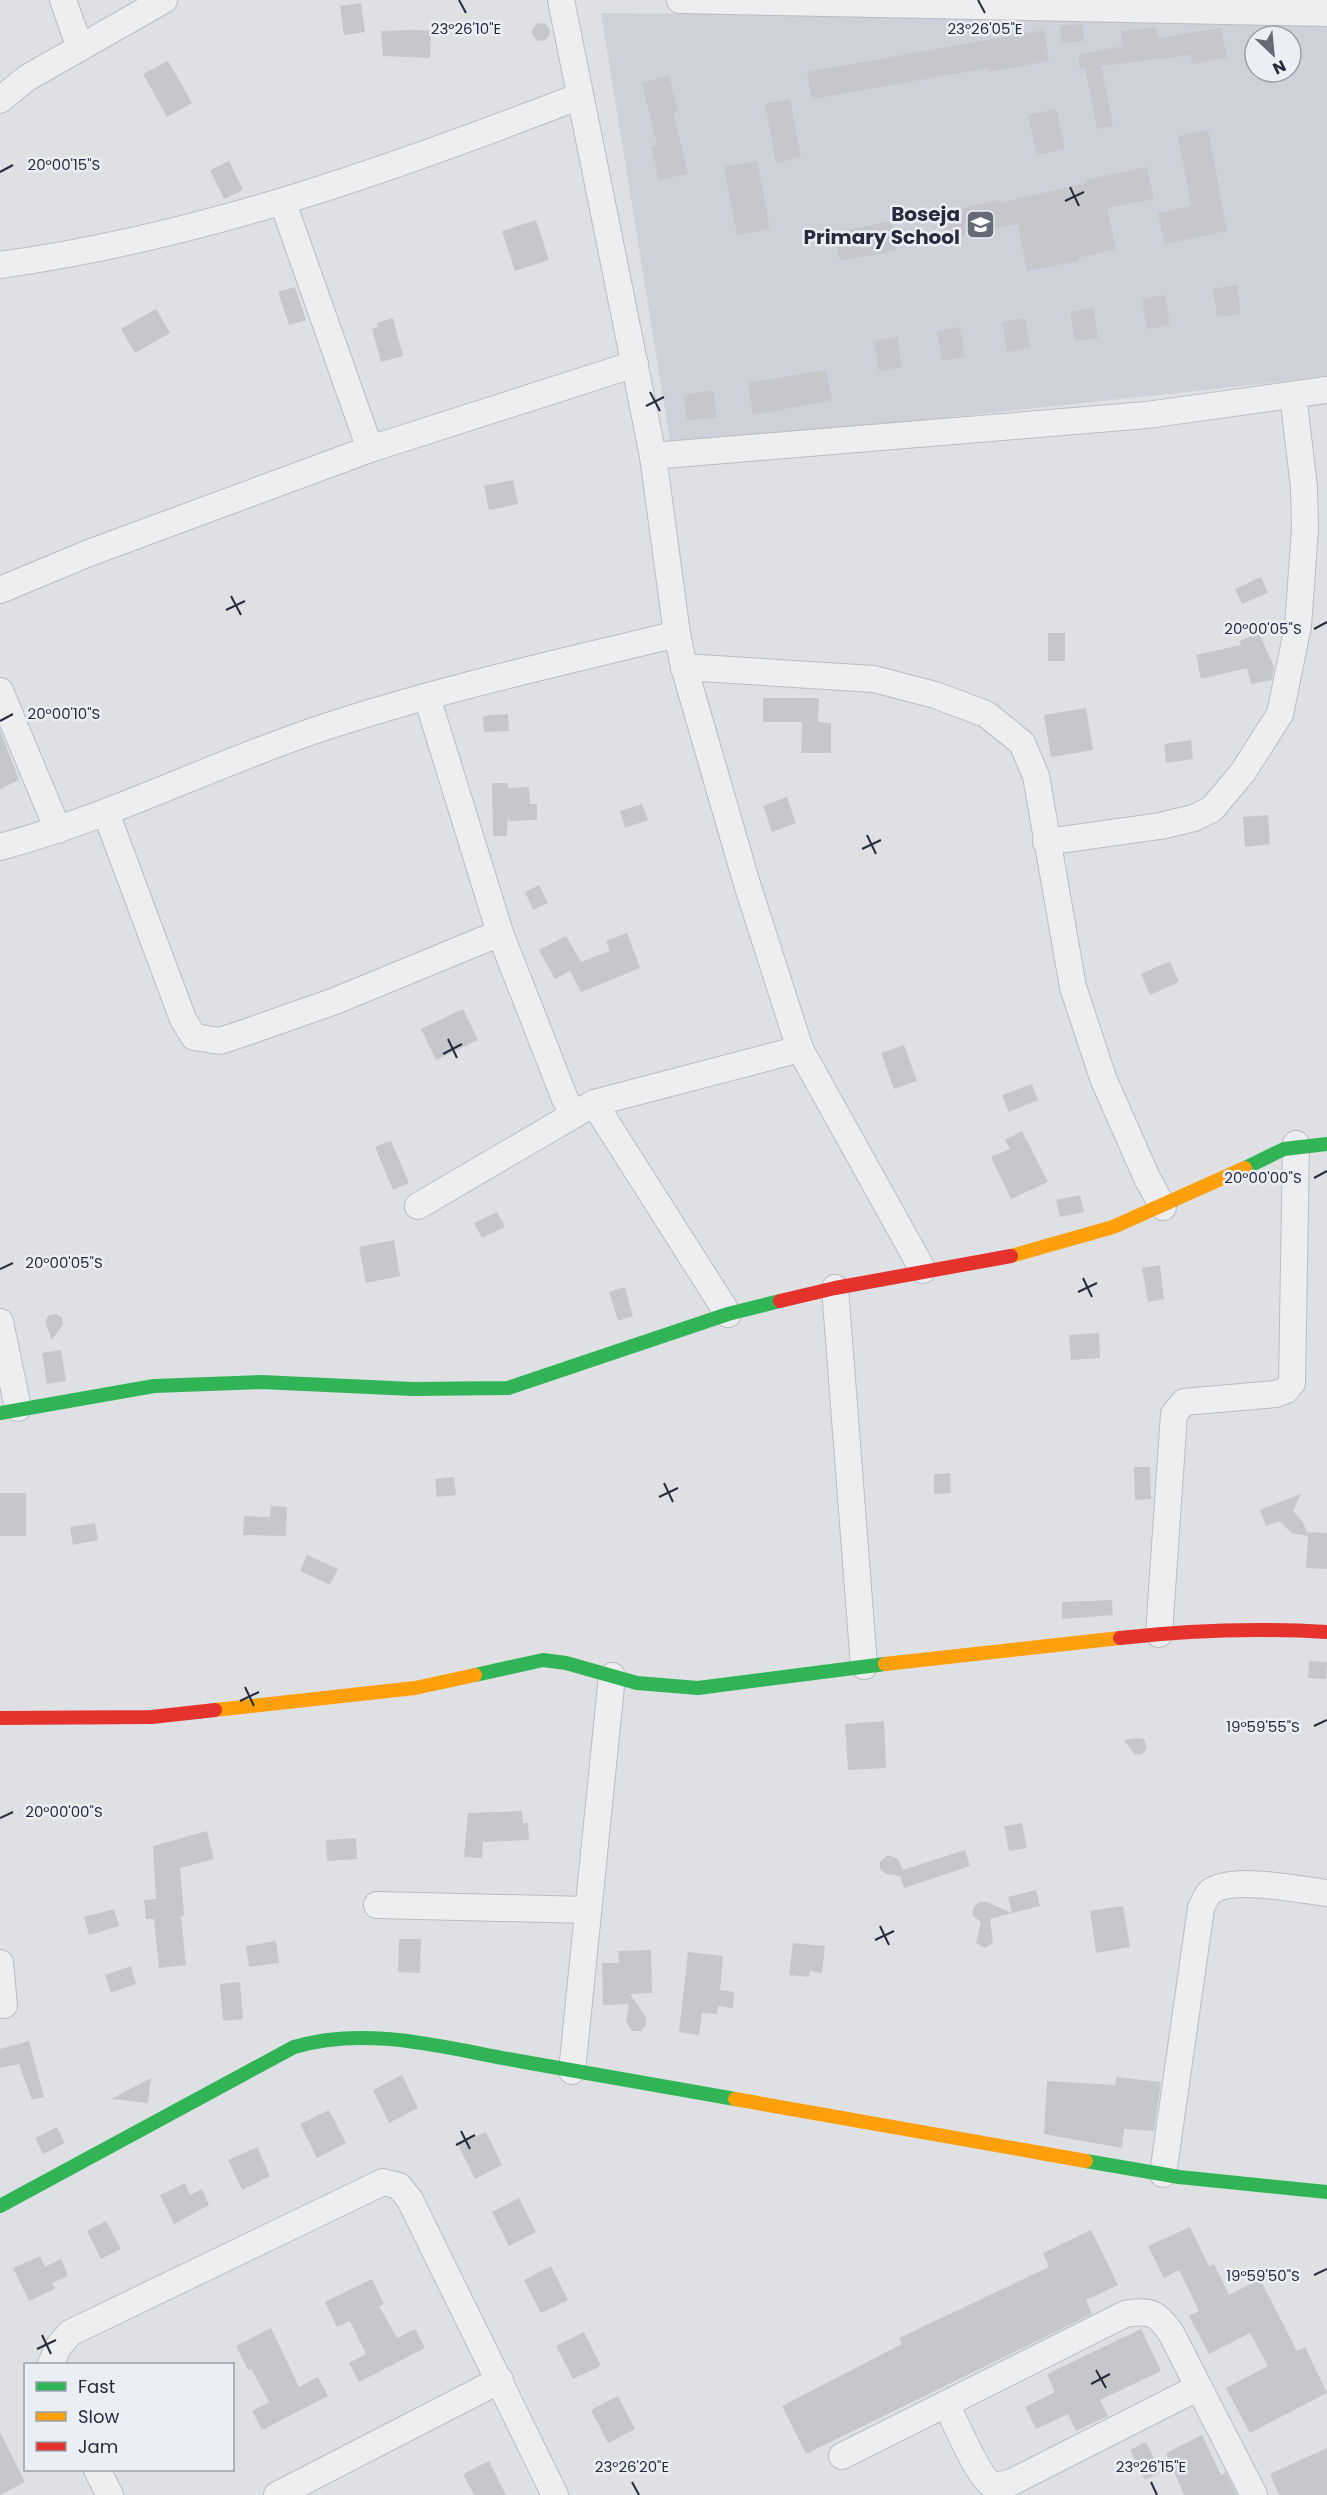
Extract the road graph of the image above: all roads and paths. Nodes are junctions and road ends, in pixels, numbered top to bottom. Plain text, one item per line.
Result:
1 (63, 0) edge
2 (164, 0) edge
3 (561, 0) edge
4 (680, 0) edge
5 (1055, 5) edge
6 (1294, 7) edge
7 (1327, 13) edge
8 (80, 48) junction
9 (0, 74) edge
10 (27, 78) junction
11 (580, 96) junction
12 (0, 100) edge
13 (283, 202) junction
14 (0, 265) edge
15 (635, 364) junction
16 (1327, 390) edge
17 (1293, 395) junction
18 (370, 449) junction
19 (653, 456) junction
20 (0, 591) edge
21 (677, 634) junction
22 (684, 667) junction
23 (0, 691) edge
24 (427, 697) junction
25 (106, 813) junction
26 (58, 830) junction
27 (1046, 842) junction
28 (0, 847) edge
29 (500, 933) junction
30 (801, 1049) junction
31 (584, 1109) junction
32 (1296, 1144) junction
33 (1327, 1144) edge
34 (418, 1206) dead end
35 (1163, 1207) junction
36 (922, 1270) junction
37 (835, 1288) junction
38 (728, 1314) junction
39 (0, 1322) edge
40 (9, 1410) edge
41 (1327, 1632) edge
42 (1159, 1634) junction
43 (864, 1666) junction
44 (612, 1676) junction
45 (0, 1718) edge
46 (1327, 1893) edge
47 (377, 1905) dead end
48 (588, 1910) junction
49 (0, 1963) edge
50 (4, 2005) dead end
51 (572, 2071) junction
52 (1163, 2174) junction
53 (1327, 2192) edge
54 (0, 2206) edge
55 (51, 2363) edge
56 (500, 2380) junction
57 (1199, 2387) junction
58 (946, 2404) junction
59 (842, 2456) dead end
60 (98, 2471) edge
61 (110, 2495) edge
62 (277, 2495) edge
63 (555, 2495) edge
64 (1254, 2495) edge

1 - 8 street
2 - 8 street
3 - 11 street
4 - 5 street
5 - 6 street
6 - 7 street
8 - 10 street
9 - 10 street
10 - 12 street
11 - 13 street
11 - 15 street
13 - 14 street
13 - 18 street
15 - 18 street
15 - 19 street
16 - 17 street
17 - 19 street
17 - 27 street
18 - 20 street
19 - 21 street
21 - 22 street
21 - 24 street
22 - 27 street
22 - 30 street
23 - 26 street
24 - 25 street
24 - 29 street
25 - 26 street
25 - 29 street
26 - 28 street
27 - 35 street
29 - 31 street
30 - 31 street
30 - 36 street
31 - 34 street
31 - 38 street
32 - 33 street
32 - 35 street
32 - 42 street
35 - 36 street
36 - 37 street
37 - 38 street
37 - 43 street
38 - 40 street
39 - 40 street
41 - 42 street
42 - 43 street
43 - 44 street
44 - 45 street
44 - 48 street
46 - 52 street
47 - 48 street
48 - 51 street
49 - 50 street
51 - 52 street
51 - 54 street
52 - 53 street
55 - 56 street
56 - 62 street
56 - 63 street
57 - 58 street
57 - 58 street
57 - 64 street
58 - 59 street
60 - 61 street

